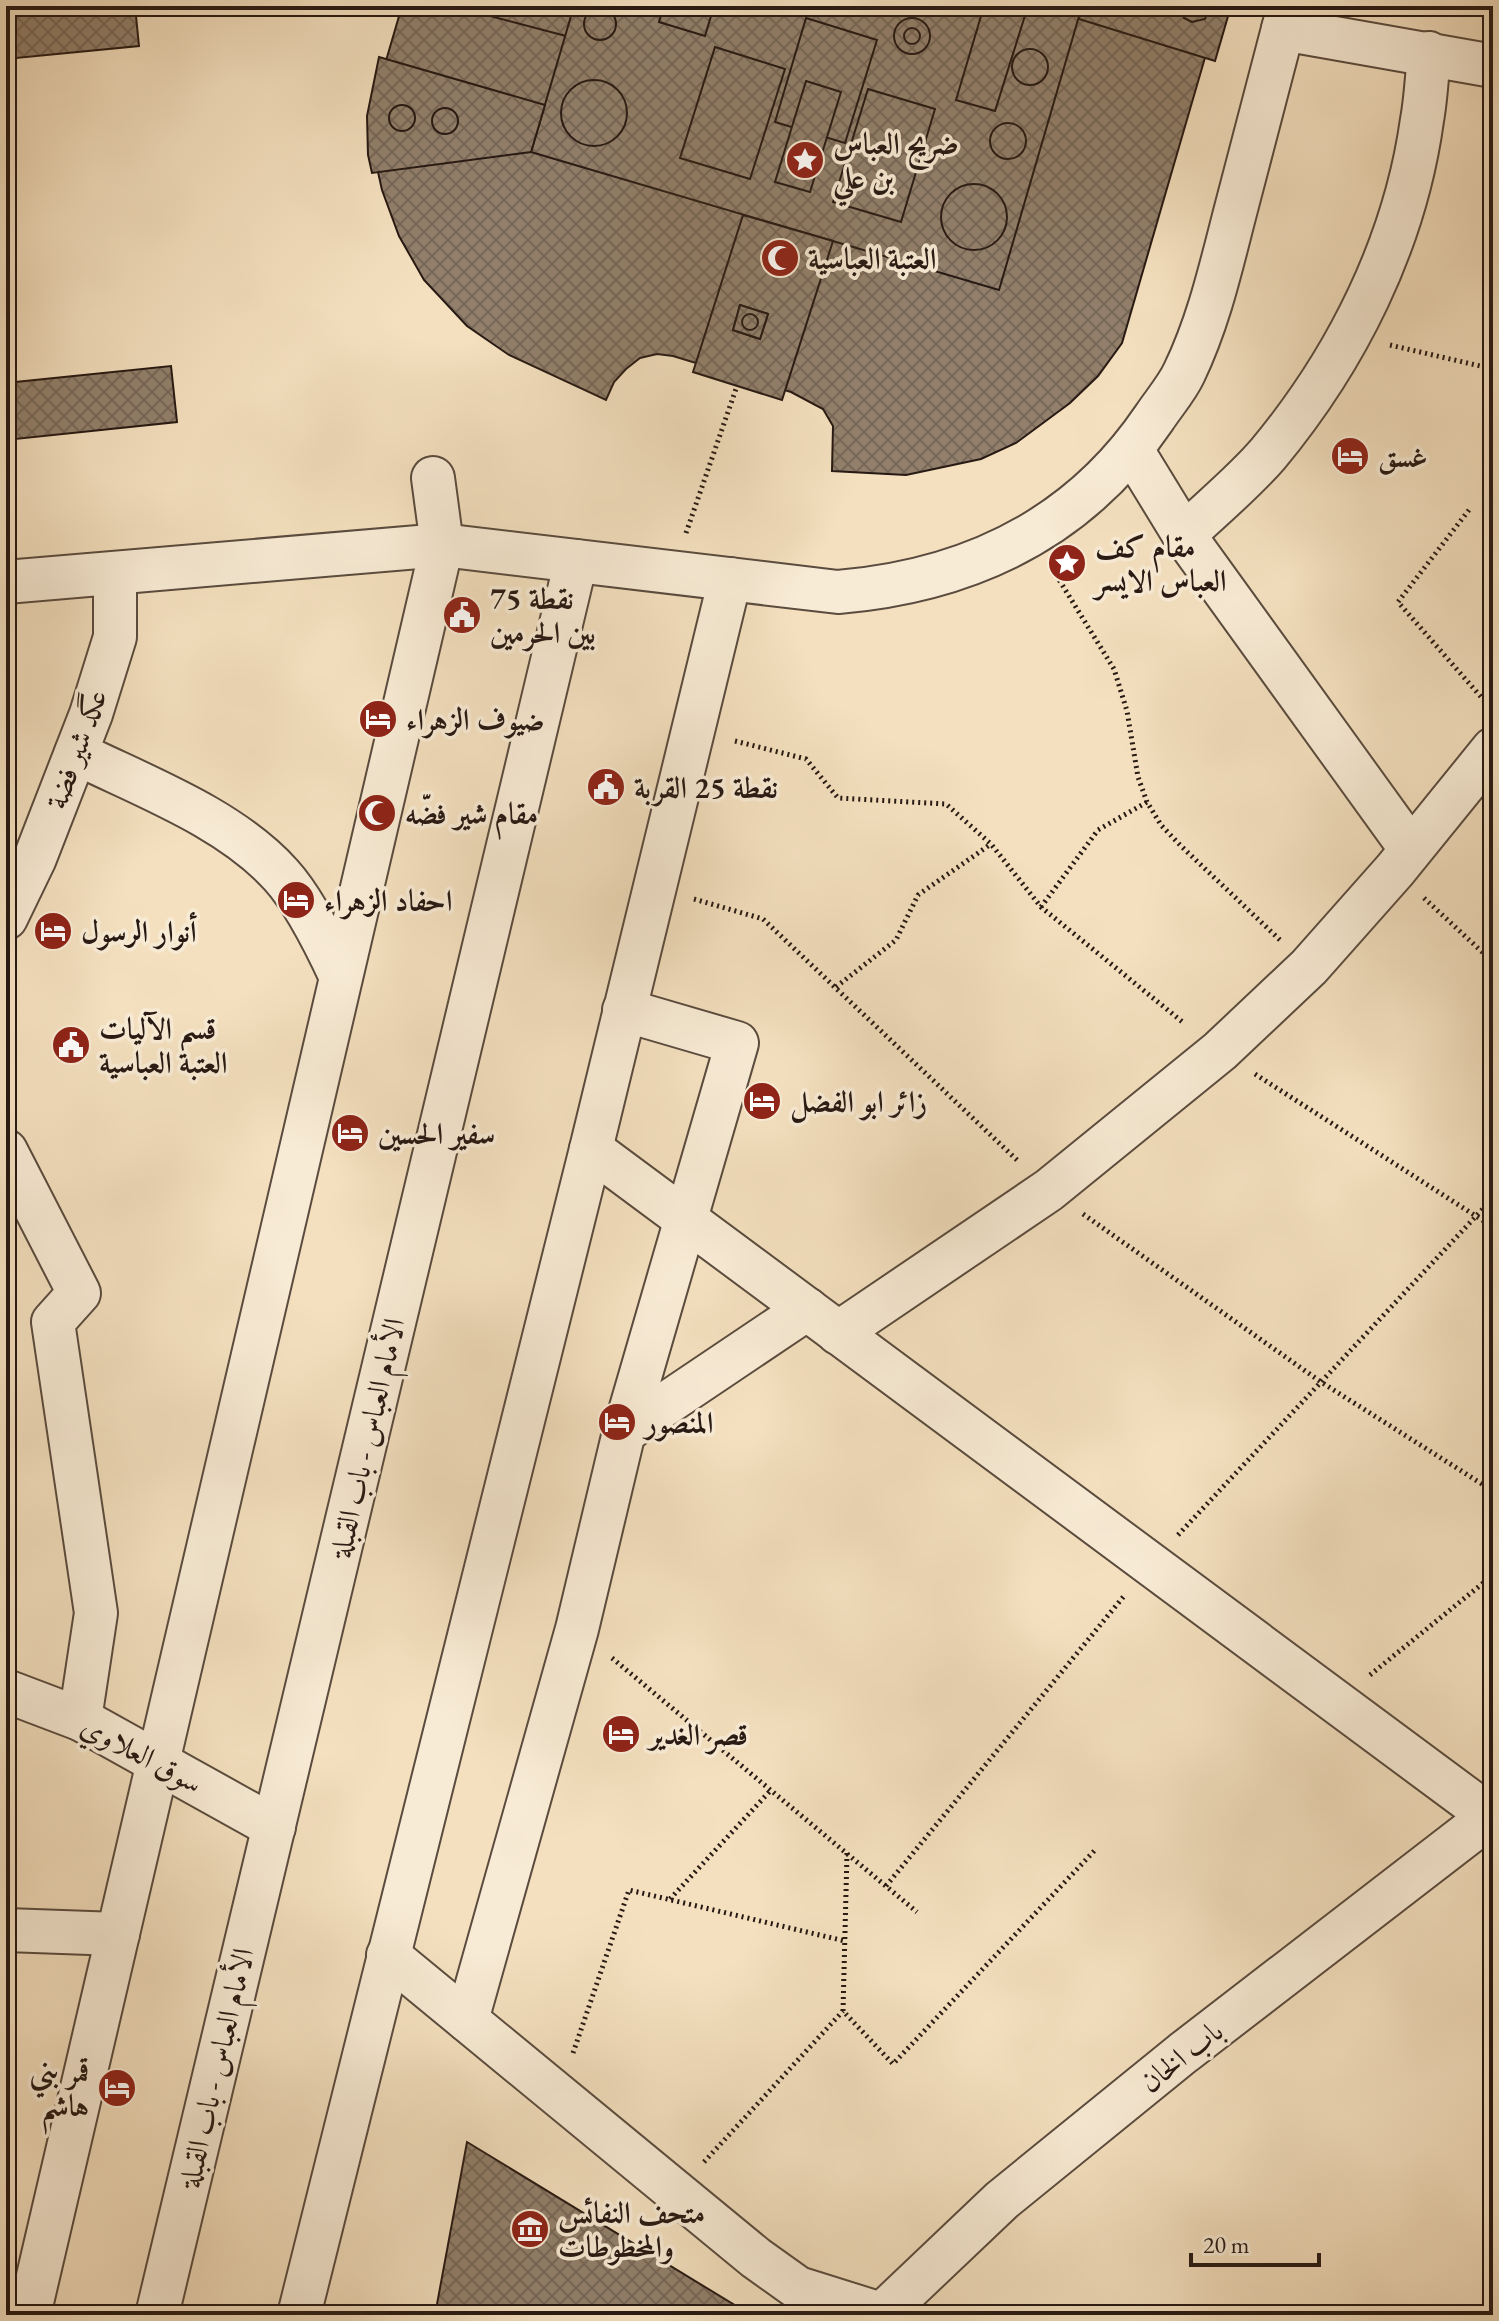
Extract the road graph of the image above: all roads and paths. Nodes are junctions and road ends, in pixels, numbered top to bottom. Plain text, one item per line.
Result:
1 (1286, 17) edge
2 (1429, 53) junction
3 (1493, 66) edge
4 (1350, 335) junction
5 (1493, 369) edge
6 (737, 386) dead end
7 (1132, 450) junction
8 (433, 478) dead end
9 (1469, 510) dead end
10 (1184, 535) junction
11 (1030, 536) junction
12 (442, 545) junction
13 (576, 561) junction
14 (672, 572) junction
15 (115, 573) junction
16 (730, 579) junction
17 (6, 582) edge
18 (1493, 710) edge
19 (693, 730) junction
20 (1493, 749) edge
21 (76, 753) junction
22 (1147, 802) junction
23 (991, 844) junction
24 (1402, 859) junction
25 (17, 870) edge
26 (654, 888) junction
27 (1041, 907) junction
28 (6, 918) edge
29 (1493, 962) edge
30 (1309, 967) junction
31 (340, 975) junction
32 (836, 987) junction
33 (624, 1010) junction
34 (1220, 1051) junction
35 (591, 1149) junction
36 (6, 1151) edge
37 (1049, 1190) junction
38 (686, 1220) junction
39 (1493, 1227) edge
40 (822, 1321) junction
41 (624, 1432) junction
42 (1493, 1491) edge
43 (1493, 1575) edge
44 (577, 1629) junction
45 (6, 1691) edge
46 (1336, 1702) junction
47 (80, 1719) junction
48 (158, 1760) junction
49 (771, 1790) junction
50 (1491, 1815) edge
51 (274, 1827) junction
52 (1096, 1849) dead end
53 (847, 1853) junction
54 (669, 1899) junction
55 (917, 1912) dead end
56 (6, 1930) edge
57 (118, 1934) junction
58 (845, 1941) junction
59 (388, 1955) junction
60 (843, 2011) junction
61 (467, 2020) junction
62 (559, 2095) junction
63 (676, 2192) junction
64 (29, 2315) edge
65 (157, 2315) edge
66 (299, 2315) edge
67 (888, 2315) edge

1 - 2 street
1 - 7 street
2 - 3 street
2 - 4 street
4 - 5 path
4 - 10 street
6 - 14 path
7 - 10 street
7 - 11 street
8 - 12 street
9 - 18 path
10 - 24 street
11 - 16 street
11 - 22 path
12 - 13 street
12 - 15 street
12 - 31 street
13 - 14 street
13 - 51 street, الأمام العباس - باب القبلة
14 - 16 street
15 - 17 street
15 - 21 street, عگد شير فضة
16 - 19 street
19 - 23 path
19 - 26 street
20 - 24 street
21 - 25 street, عگد شير فضة
21 - 31 street
22 - 27 path
22 - 30 path
23 - 27 path
23 - 32 path
24 - 29 path
24 - 30 street
25 - 28 street, عگد شير فضة
26 - 32 path
26 - 33 street
27 - 34 path
30 - 34 street
31 - 48 street
32 - 37 path
33 - 35 street
33 - 38 street
34 - 37 street
34 - 39 path
35 - 38 street
35 - 59 street
36 - 47 street
37 - 40 street
37 - 42 path
38 - 40 street
38 - 41 street
40 - 41 street
40 - 46 street
41 - 44 street
43 - 46 path
44 - 49 path
44 - 61 street
45 - 47 street, سوق العلاوي
46 - 50 street
47 - 48 street, سوق العلاوي
48 - 51 street, سوق العلاوي
48 - 57 street
49 - 53 path
49 - 54 path
50 - 67 street, باب الخان
51 - 65 street, الأمام العباس - باب القبلة
52 - 60 path
53 - 55 path
53 - 58 path
54 - 58 path
54 - 62 path
56 - 57 street
57 - 64 street
58 - 60 path
59 - 61 street
59 - 66 street
60 - 63 path
61 - 62 street
62 - 63 street
63 - 67 street

